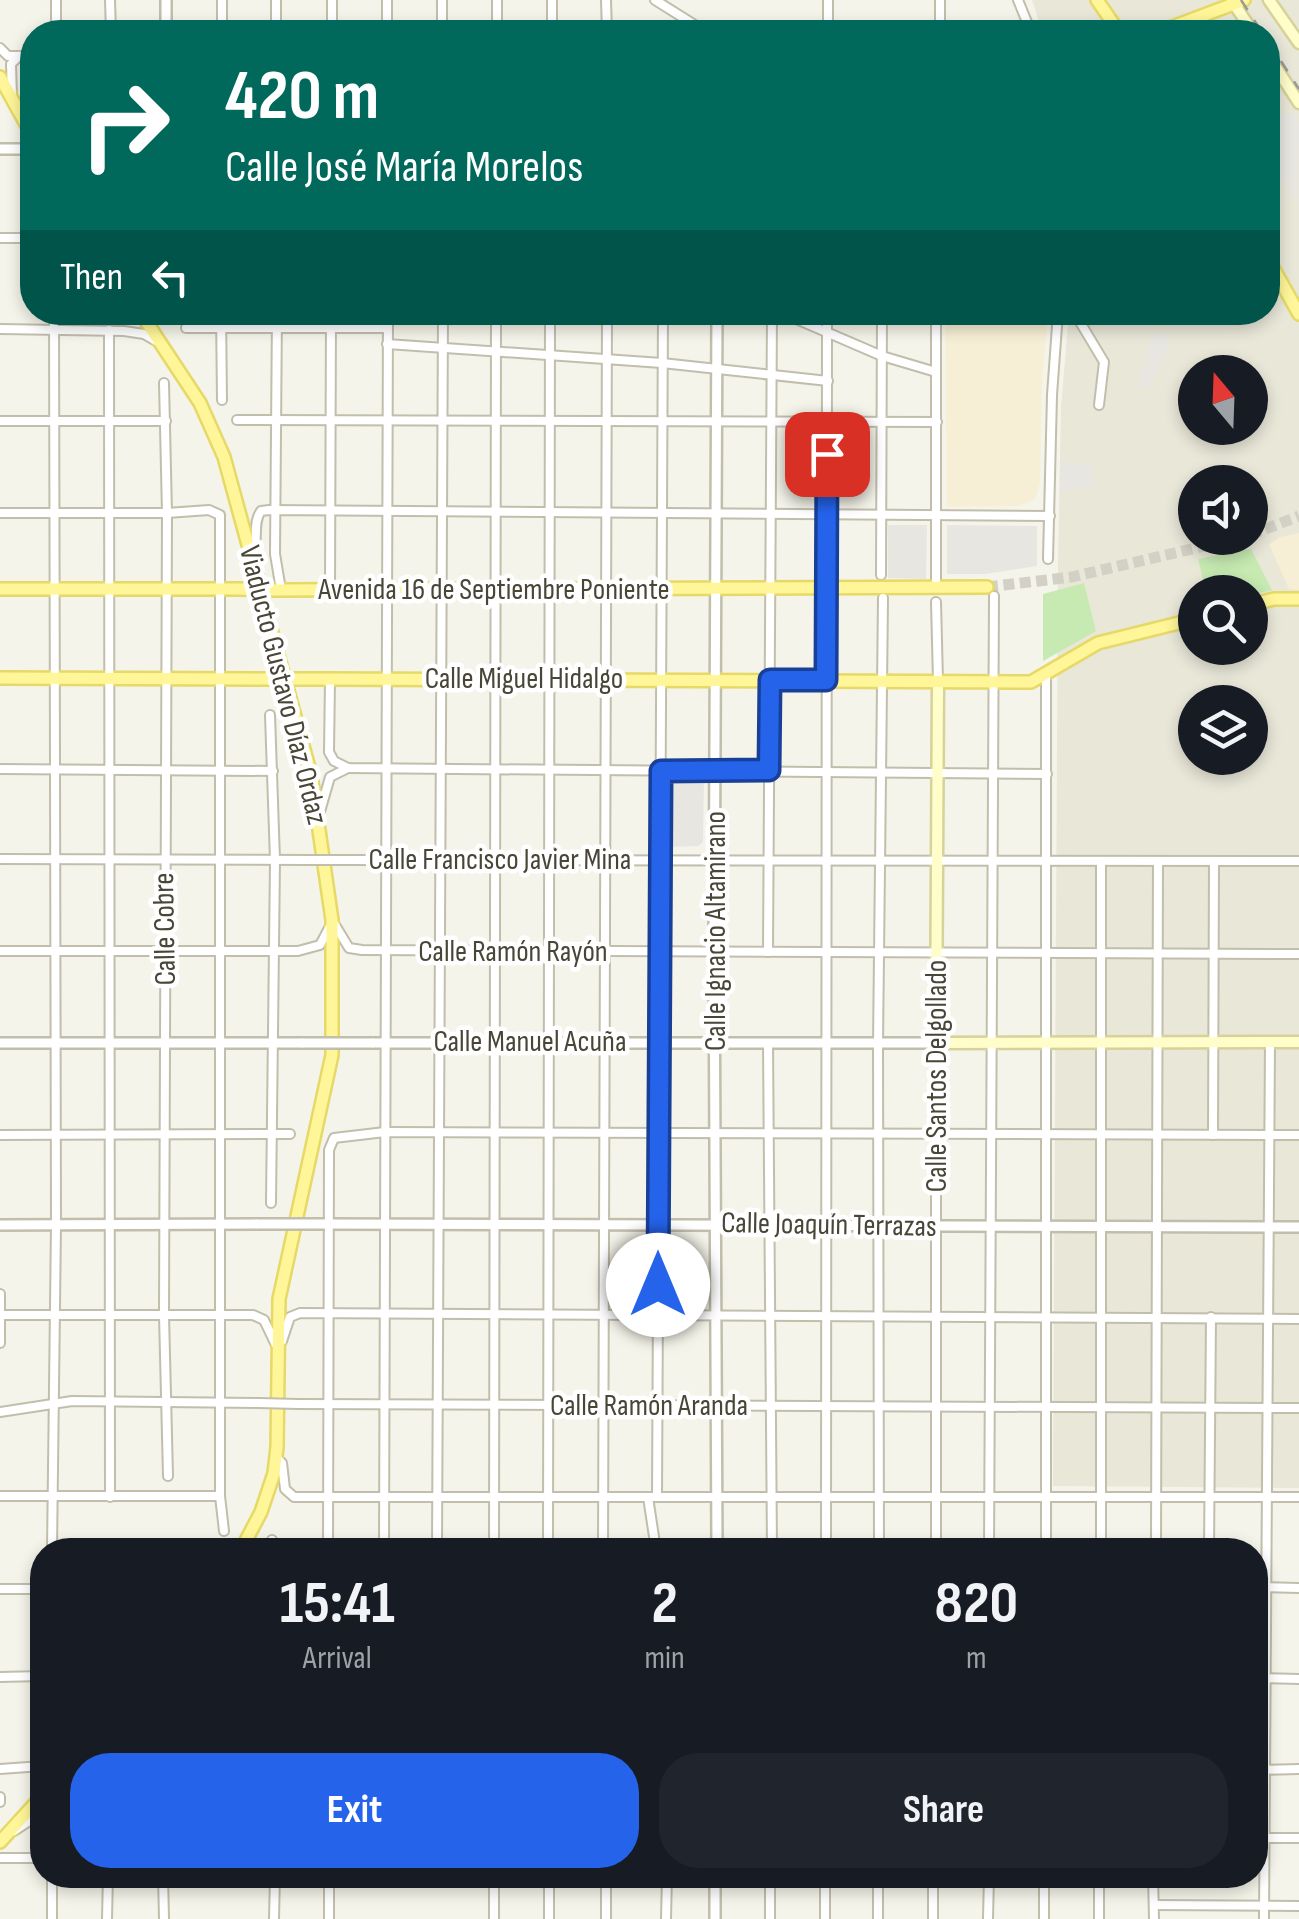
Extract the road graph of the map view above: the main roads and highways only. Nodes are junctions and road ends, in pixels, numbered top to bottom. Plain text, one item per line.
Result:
1 (1269, 0) edge
2 (1236, 2) edge
3 (1190, 20) edge
4 (1299, 43) edge
5 (1280, 73) edge
6 (0, 77) edge
7 (1298, 101) edge
8 (20, 112) edge
9 (1280, 279) edge
10 (1298, 308) edge
11 (148, 325) edge
12 (0, 589) edge
13 (990, 592) tunnel mouth
14 (1299, 599) edge
15 (1268, 601) edge
16 (1178, 623) edge
17 (0, 678) edge
18 (938, 681) junction
19 (1299, 1042) edge
20 (936, 1043) joint
21 (247, 1538) edge
22 (30, 1809) edge
23 (3, 1838) edge

1 - 4 main road
2 - 3 main road
5 - 7 main road
6 - 8 main road
9 - 10 main road
11 - 21 main road, Viaducto Gustavo Díaz Ordaz
12 - 13 main road, Avenida 16 de Septiembre Poniente, bridge
14 - 15 main road
16 - 18 main road, Calle Miguel Hidalgo
17 - 18 main road, Calle Miguel Hidalgo, bridge
18 - 20 main road, Calle Santos Delgollado
19 - 20 main road, Calle Manuel Acuña
22 - 23 main road

